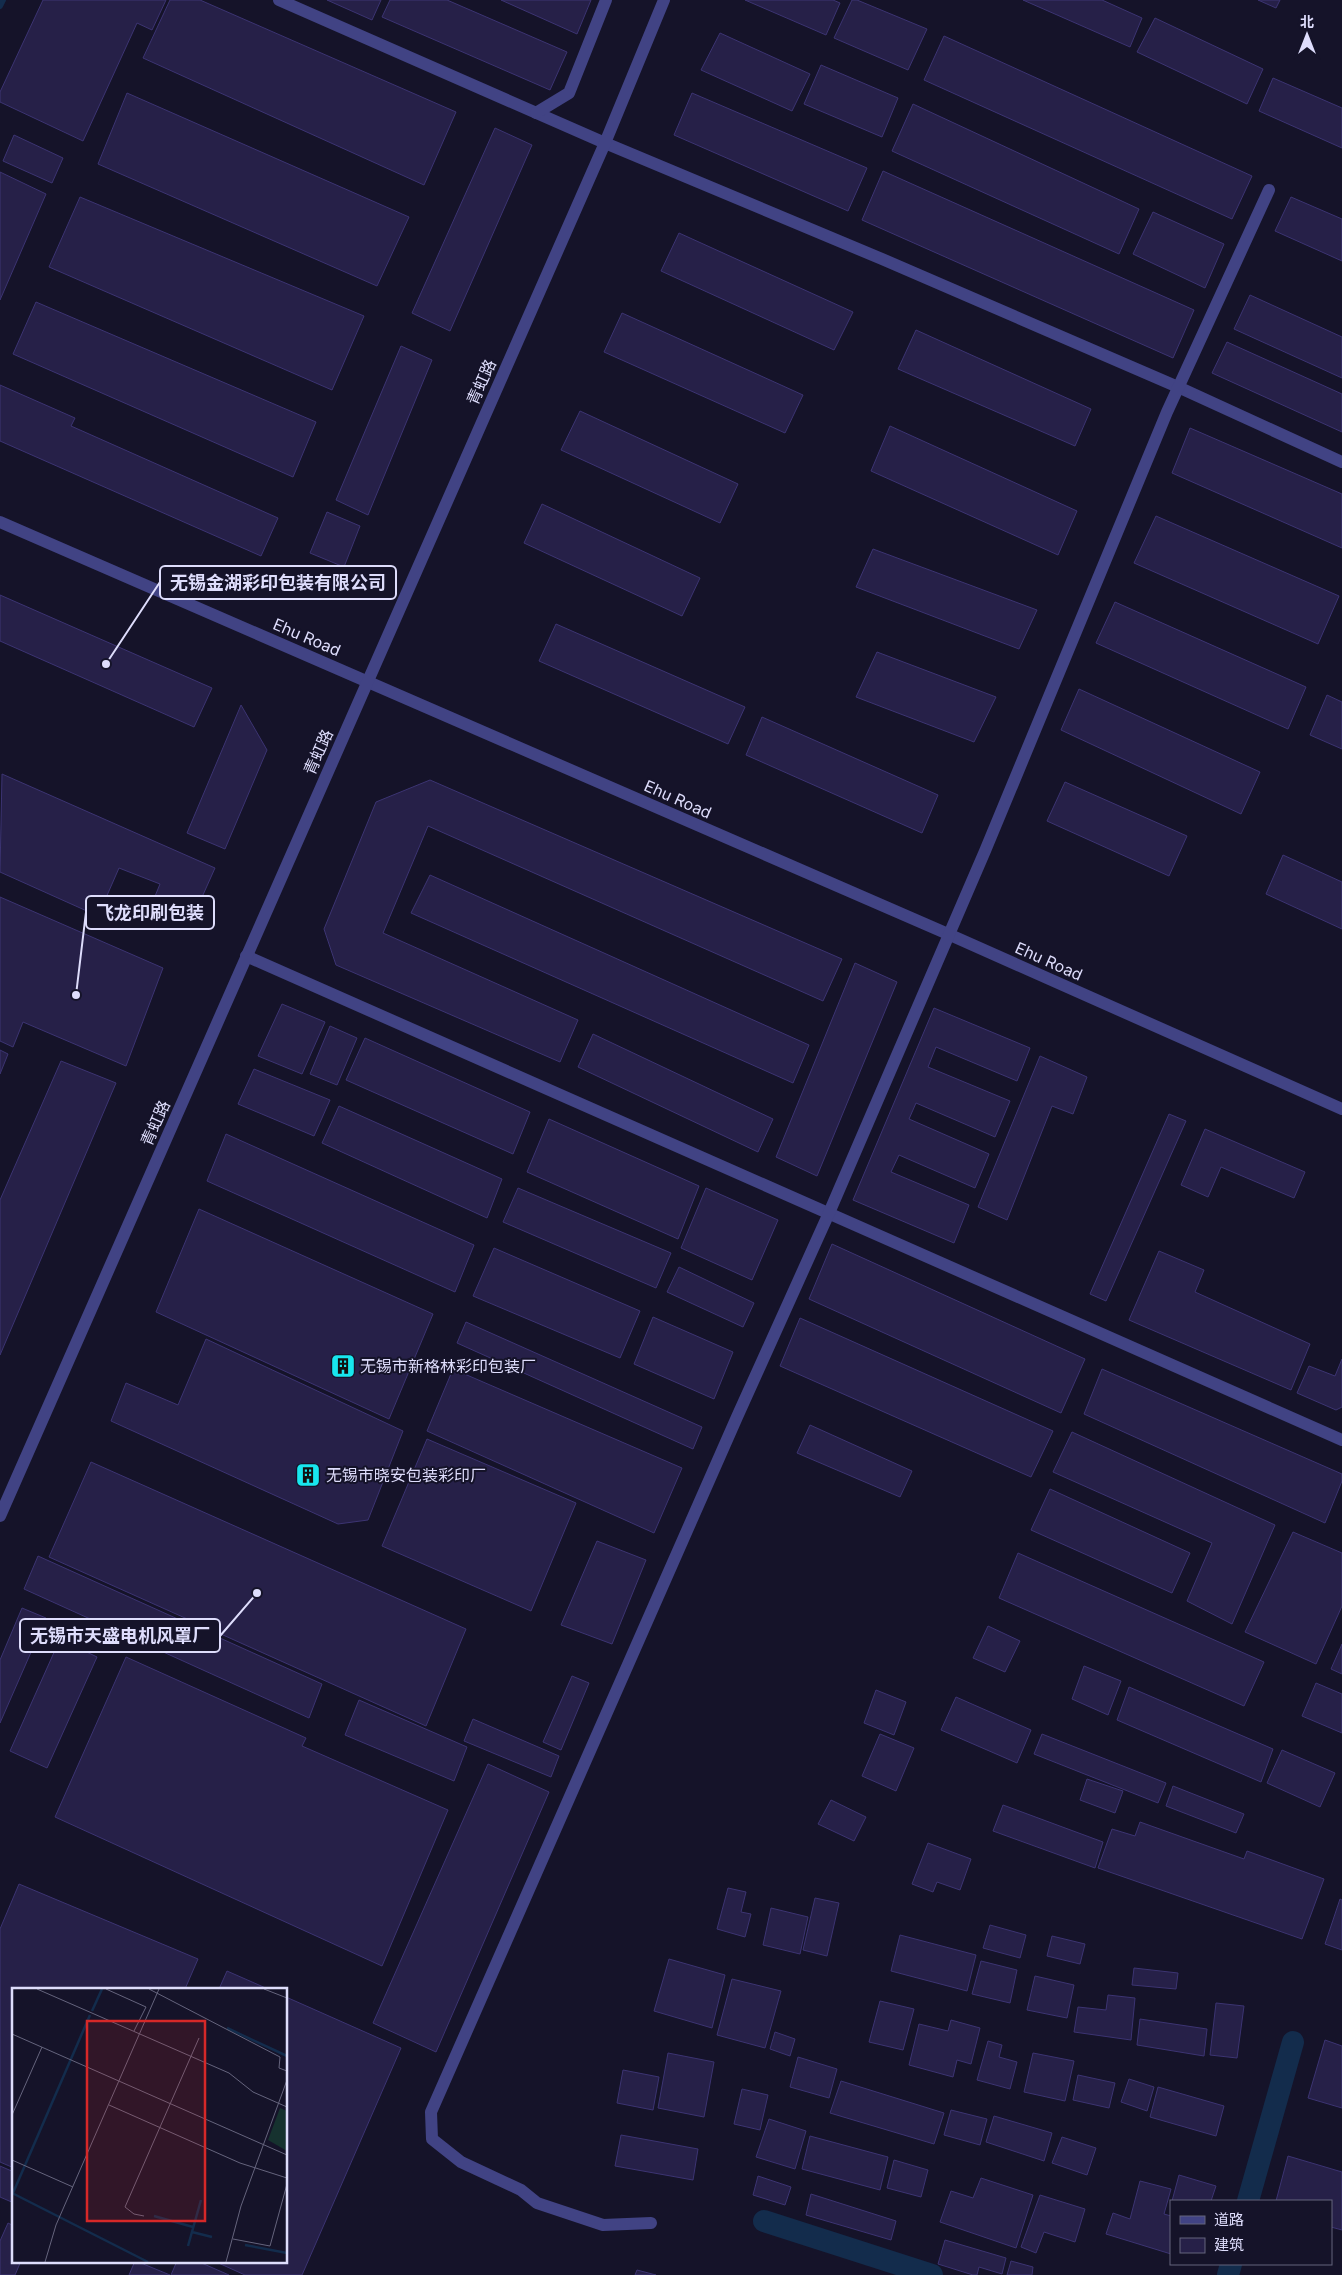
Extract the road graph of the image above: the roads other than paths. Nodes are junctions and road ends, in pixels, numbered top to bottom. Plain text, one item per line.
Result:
1 (279, 0) edge
2 (606, 0) edge
3 (664, 0) edge
4 (536, 113) junction
5 (605, 143) junction
6 (1268, 190) dead end
7 (1178, 387) junction
8 (1342, 462) edge
9 (0, 522) edge
10 (367, 681) junction
11 (948, 934) junction
12 (246, 956) junction
13 (1342, 1109) edge
14 (829, 1213) junction
15 (1342, 1440) edge
16 (0, 1516) edge
17 (651, 2223) dead end

1 - 4 street
2 - 4 street
3 - 5 street, 青虹路
4 - 5 street
5 - 7 street
5 - 10 street, 青虹路
6 - 7 street
7 - 8 street
7 - 11 street
9 - 10 street, Ehu Road
10 - 11 street, Ehu Road
10 - 12 street, 青虹路
11 - 13 street, Ehu Road
11 - 14 street
12 - 14 street
12 - 16 street, 青虹路
14 - 15 street
14 - 17 street

